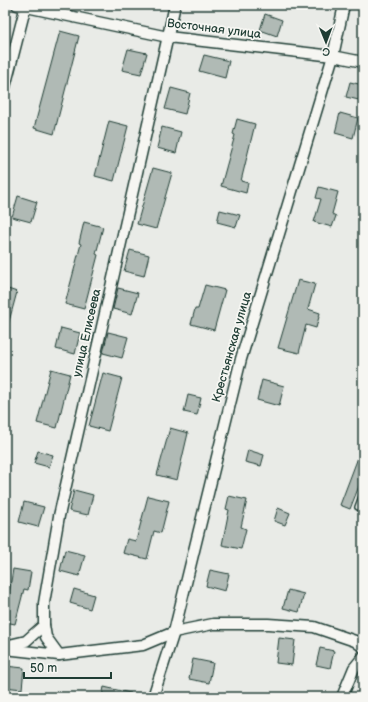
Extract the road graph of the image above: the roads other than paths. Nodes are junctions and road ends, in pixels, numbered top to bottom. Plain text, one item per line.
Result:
1 (176, 5) edge
2 (344, 5) edge
3 (23, 6) edge
4 (168, 37) junction
5 (333, 56) junction
6 (363, 62) edge
7 (5, 87) edge
8 (363, 494) edge
9 (358, 508) dead end
10 (44, 625) junction
11 (174, 632) junction
12 (5, 647) edge
13 (363, 647) edge
14 (59, 655) junction
15 (363, 657) edge
16 (153, 697) edge
17 (342, 697) edge

1 - 4 street, улица Елисеева
2 - 5 street, Крестьянская улица
3 - 4 street, Восточная улица
3 - 7 street
4 - 5 street, Восточная улица
4 - 10 street, улица Елисеева
5 - 6 street, Восточная улица
5 - 11 street, Крестьянская улица
8 - 9 lane
10 - 12 street
10 - 14 street, улица Елисеева
11 - 13 street
11 - 14 street
11 - 16 street, Крестьянская улица
12 - 14 street
15 - 17 street

